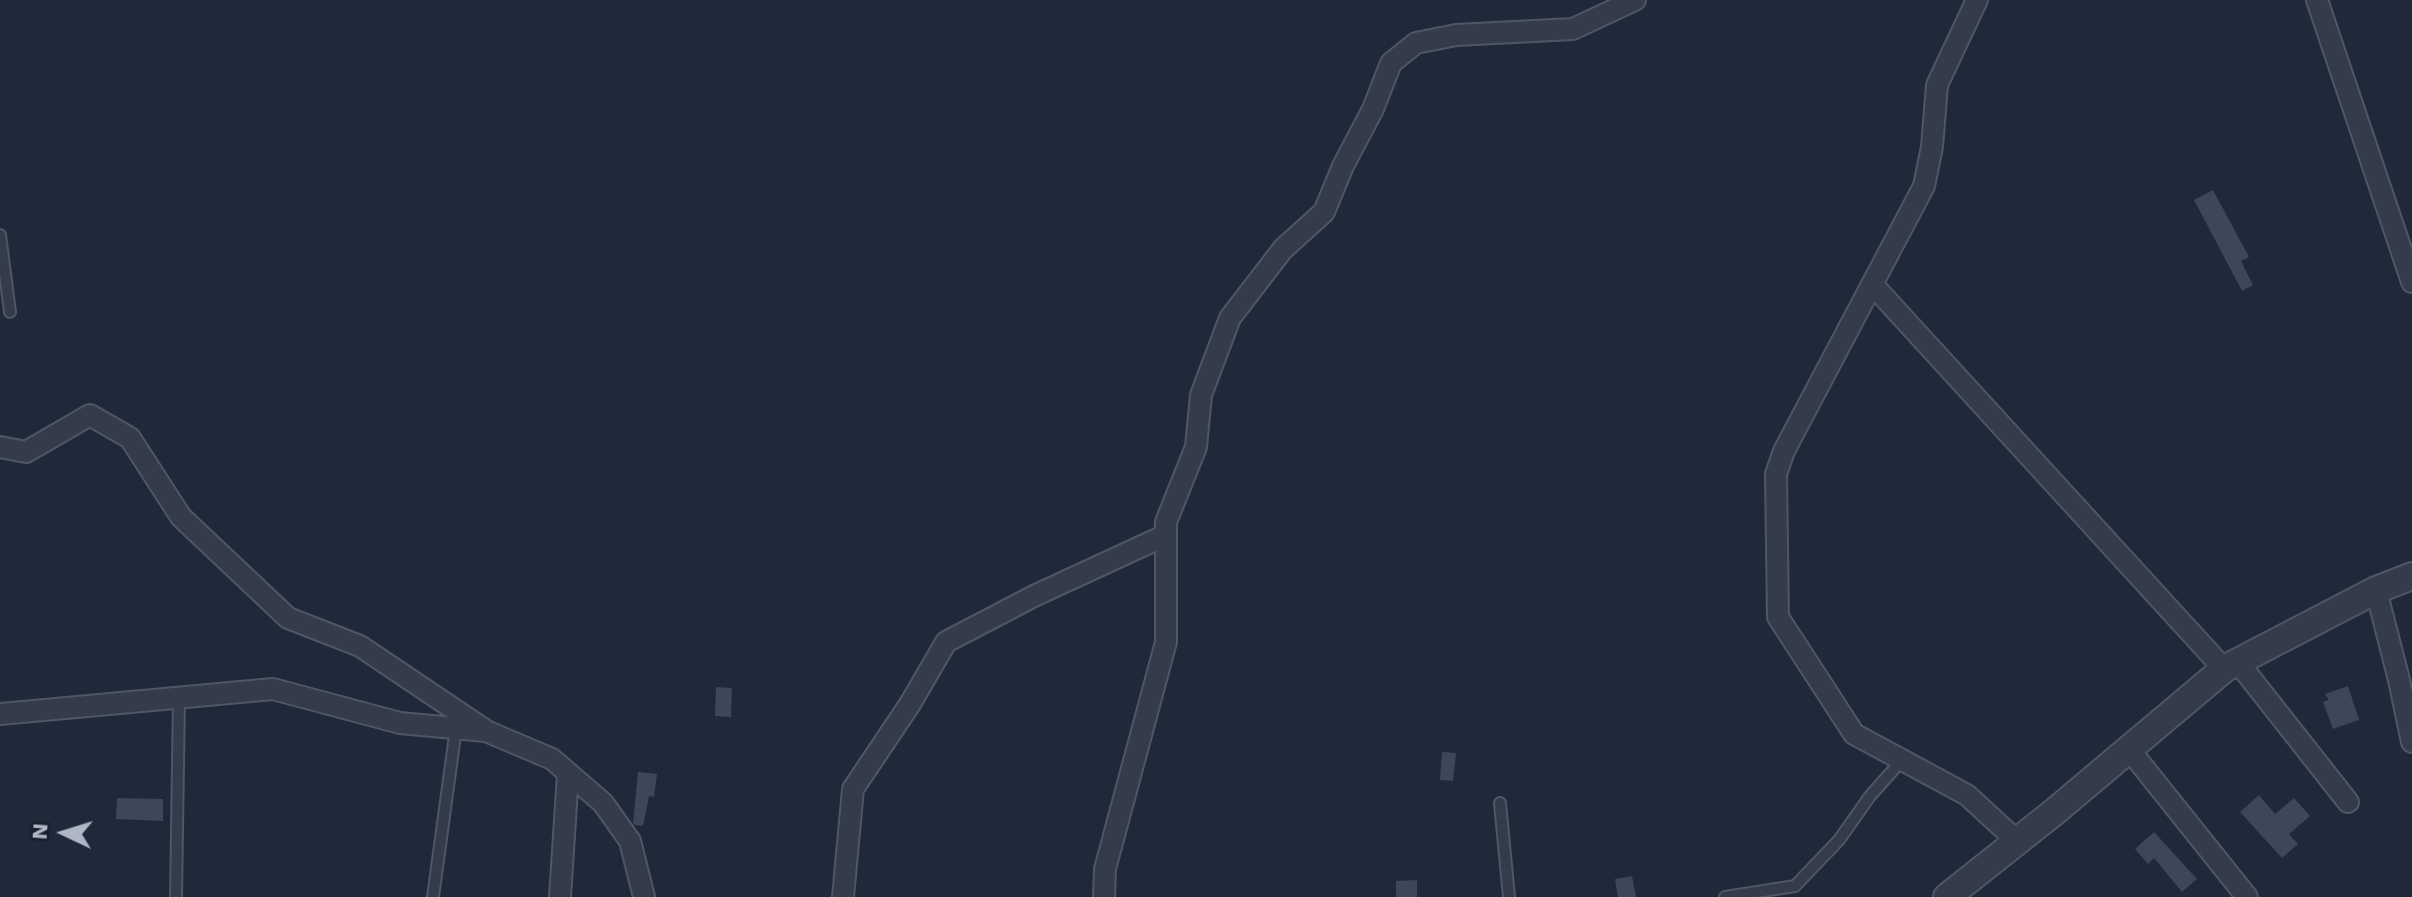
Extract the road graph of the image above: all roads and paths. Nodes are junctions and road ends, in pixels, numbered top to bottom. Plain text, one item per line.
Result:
1 (1635, 0) edge
2 (1977, 0) edge
3 (2317, 0) edge
4 (0, 235) edge
5 (2412, 282) edge
6 (1872, 284) junction
7 (10, 312) dead end
8 (0, 447) edge
9 (1166, 535) junction
10 (2412, 576) edge
11 (2376, 590) junction
12 (2230, 665) junction
13 (179, 698) junction
14 (0, 714) edge
15 (456, 728) junction
16 (486, 731) junction
17 (2412, 742) edge
18 (2128, 748) junction
19 (1903, 759) junction
20 (568, 773) junction
21 (2348, 802) dead end
22 (1500, 803) dead end
23 (2017, 841) junction
24 (176, 897) edge
25 (433, 897) edge
26 (560, 897) edge
27 (644, 897) edge
28 (843, 897) edge
29 (1104, 897) edge
30 (1509, 897) edge
31 (1725, 897) edge
32 (1947, 897) edge
33 (2247, 897) edge

1 - 9 street
2 - 6 street
3 - 5 street
4 - 7 lane
6 - 12 street
6 - 19 street
8 - 16 street
9 - 28 street
9 - 29 street
10 - 11 street
11 - 12 street
11 - 17 street
12 - 18 street
12 - 21 street
13 - 14 street
13 - 15 street
13 - 24 lane
15 - 16 street
15 - 25 lane
16 - 20 street
18 - 23 street
18 - 33 street
19 - 23 street
19 - 31 lane
20 - 26 street
20 - 27 street
22 - 30 lane
23 - 32 street

